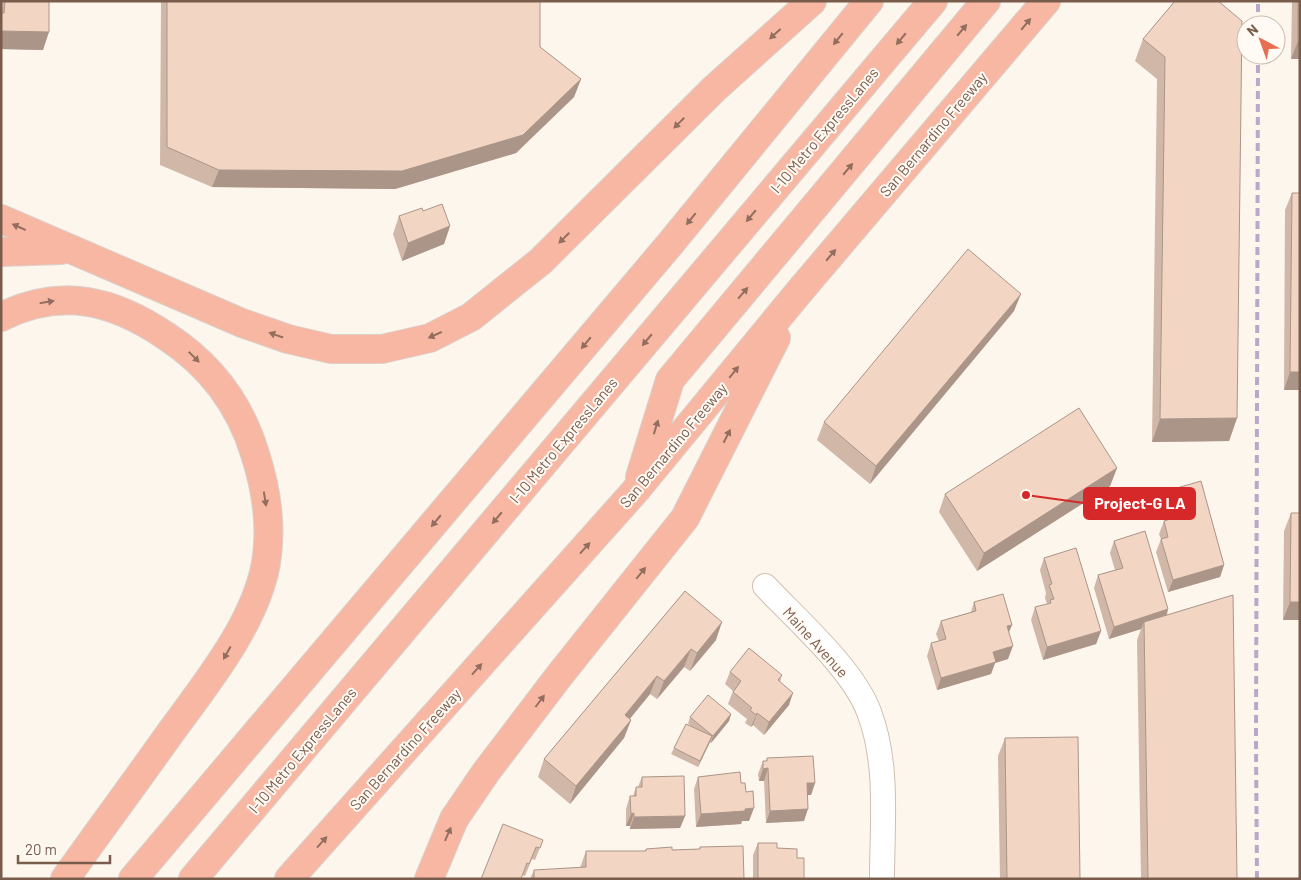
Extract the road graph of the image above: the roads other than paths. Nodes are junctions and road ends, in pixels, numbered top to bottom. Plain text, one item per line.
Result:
1 (812, 1) edge
2 (869, 1) edge
3 (933, 1) edge
4 (986, 1) edge
5 (1046, 1) edge
6 (1, 219) edge
7 (70, 250) junction
8 (1, 252) edge
9 (799, 292) junction
10 (1, 317) edge
11 (636, 490) junction
12 (765, 586) dead end
13 (65, 879) edge
14 (133, 879) edge
15 (193, 879) edge
16 (289, 879) edge
17 (429, 879) edge
18 (882, 879) edge

1 -> 7 highway
2 -> 14 highway
3 -> 15 highway, I-10 Metro ExpressLanes
11 -> 4 highway
9 -> 5 highway, San Bernardino Freeway
7 -> 6 highway
7 - 8 highway
11 -> 9 highway, San Bernardino Freeway
17 -> 9 highway
10 -> 13 highway
16 -> 11 highway, San Bernardino Freeway
12 - 18 street, Maine Avenue

